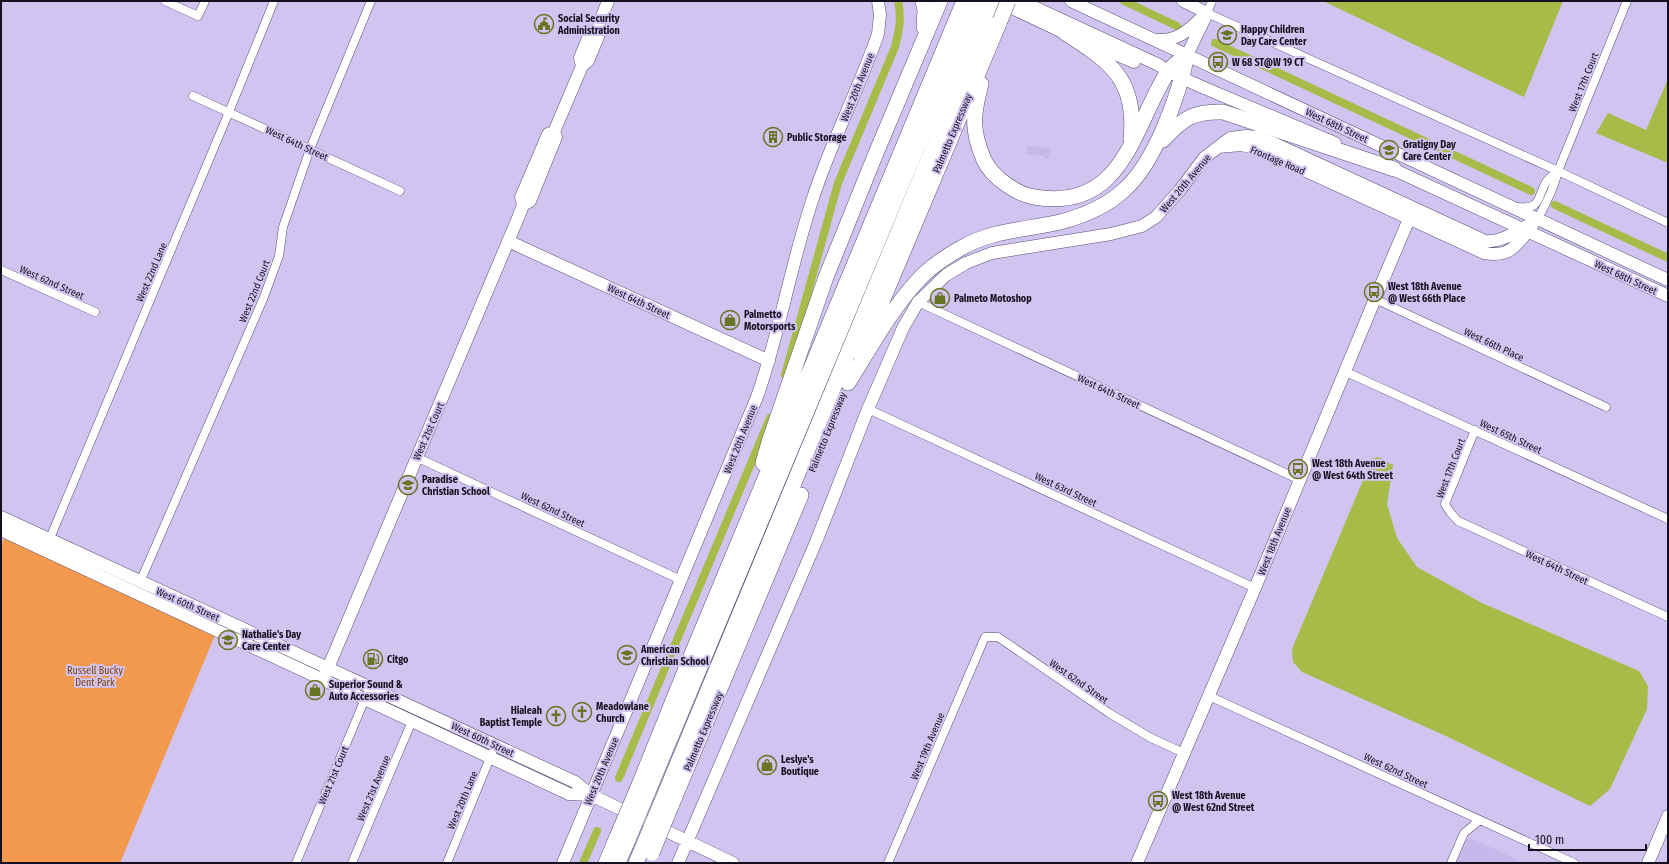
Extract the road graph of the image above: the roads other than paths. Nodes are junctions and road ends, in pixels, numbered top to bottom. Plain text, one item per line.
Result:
1 (165, 1) edge
2 (205, 1) edge
3 (274, 1) edge
4 (372, 1) edge
5 (608, 1) edge
6 (924, 1) edge
7 (940, 1) edge
8 (995, 1) edge
9 (1008, 1) edge
10 (1021, 1) edge
11 (1071, 1) edge
12 (1183, 1) edge
13 (1212, 1) edge
14 (1627, 1) edge
15 (878, 3) edge
16 (970, 4) edge
17 (1207, 12) junction
18 (994, 19) junction
19 (1066, 33) junction
20 (923, 38) junction
21 (1155, 40) junction
22 (1187, 55) junction
23 (1167, 72) junction
24 (1182, 78) junction
25 (193, 96) dead end
26 (229, 112) junction
27 (1130, 147) junction
28 (1217, 147) junction
29 (310, 149) junction
30 (1151, 154) junction
31 (1394, 169) junction
32 (1558, 170) junction
33 (400, 191) dead end
34 (1506, 205) junction
35 (1429, 215) junction
36 (1493, 216) junction
37 (1409, 219) junction
38 (1537, 220) junction
39 (1668, 223) edge
40 (1524, 230) junction
41 (508, 241) junction
42 (1492, 242) junction
43 (1, 270) edge
44 (1668, 280) edge
45 (1668, 296) edge
46 (1375, 299) junction
47 (918, 302) junction
48 (95, 312) dead end
49 (769, 361) junction
50 (1344, 371) junction
51 (848, 383) junction
52 (1606, 407) dead end
53 (868, 409) junction
54 (1475, 430) junction
55 (416, 456) junction
56 (1300, 480) junction
57 (1450, 512) joint
58 (750, 515) junction
59 (1, 517) edge
60 (1668, 519) edge
61 (1, 530) edge
62 (47, 545) junction
63 (681, 580) junction
64 (140, 582) junction
65 (1255, 588) junction
66 (1668, 617) edge
67 (985, 637) joint
68 (328, 668) junction
69 (323, 680) junction
70 (371, 687) junction
71 (1209, 696) junction
72 (365, 699) junction
73 (412, 721) junction
74 (494, 744) junction
75 (1184, 753) junction
76 (491, 758) junction
77 (642, 792) junction
78 (591, 795) junction
79 (667, 804) junction
80 (1668, 816) edge
81 (1480, 820) junction
82 (622, 839) junction
83 (686, 842) junction
84 (647, 855) edge
85 (296, 863) edge
86 (352, 863) edge
87 (447, 863) edge
88 (563, 863) edge
89 (606, 863) edge
90 (618, 863) edge
91 (636, 863) edge
92 (678, 863) edge
93 (733, 863) edge
94 (888, 863) edge
95 (1137, 863) edge
96 (1451, 863) edge
97 (1574, 863) edge
98 (1648, 863) edge

1 - 2 street
3 - 26 street, West 22nd Lane
4 - 29 street, West 22nd Court
5 - 41 street, West 21st Court
6 - 20 highway
7 - 20 highway
8 - 18 highway
8 - 19 street, West 68th Street
9 - 18 highway, Palmetto Expressway, bridge
10 - 23 street, West 68th Street
11 - 21 street, West 68th Street
12 - 17 street
13 - 17 street
14 - 32 street, West 17th Court
15 - 49 street, West 20th Avenue
16 - 58 highway
16 - 77 highway
17 - 21 street
17 - 22 street
17 - 32 street
18 - 27 highway
18 - 51 highway, Palmetto Expressway
18 - 79 highway
19 - 23 street, West 68th Street
19 - 27 highway
20 - 58 highway
21 - 22 street, West 68th Street
22 - 23 highway
22 - 24 highway
22 - 34 street, West 68th Street
23 - 24 street, West 68th Street
23 - 27 highway
24 - 30 highway
24 - 31 street, West 68th Street
25 - 26 street, West 64th Street
26 - 29 street, West 64th Street
26 - 62 street, West 22nd Lane
28 - 35 street, Frontage Road
28 - 37 street, Frontage Road
28 - 47 street, West 20th Avenue
29 - 33 street, West 64th Street
29 - 64 street, West 22nd Court
30 - 31 highway
30 - 51 highway
31 - 36 street, West 68th Street
32 - 34 street, West 17th Court
32 - 38 street, West 17th Court
32 - 39 street
34 - 38 street, West 68th Street
35 - 37 street
35 - 42 street, Frontage Road
36 - 40 street, West 68th Street
36 - 42 street
37 - 40 street, Frontage Road
37 - 46 street, West 18th Avenue
38 - 40 street
38 - 44 street, West 68th Street
40 - 42 street
40 - 45 street, West 68th Street
41 - 49 street, West 64th Street
41 - 55 street, West 21st Court
43 - 48 street, West 62nd Street
46 - 50 street, West 18th Avenue
46 - 52 street, West 66th Place
47 - 53 street
47 - 56 street, West 64th Street
49 - 63 street, West 20th Avenue
50 - 54 street, West 65th Street
50 - 56 street, West 18th Avenue
51 - 79 highway, Palmetto Expressway
53 - 65 street, West 63rd Street
53 - 83 street
54 - 57 street, West 17th Court
54 - 60 street, West 65th Street
55 - 63 street, West 62nd Street
55 - 68 street, West 21st Court
56 - 65 street, West 18th Avenue
57 - 66 street, West 64th Street
58 - 77 highway
59 - 62 street, West 60th Street
61 - 62 street, West 60th Street
62 - 64 street, West 60th Street
62 - 69 street, West 60th Street
63 - 78 street, West 20th Avenue
64 - 68 street, West 60th Street
65 - 71 street, West 18th Avenue
67 - 75 street, West 62nd Street
67 - 94 street, West 19th Avenue
68 - 69 street, West 21st Court
68 - 70 street, West 60th Street
69 - 72 street, West 60th Street
70 - 72 street, West 21st Court
70 - 74 street, West 60th Street
71 - 75 street, West 18th Avenue
71 - 81 street, West 62nd Street
72 - 73 street, West 60th Street
72 - 85 street, West 21st Court
73 - 76 street, West 60th Street
73 - 86 street, West 21st Avenue
74 - 76 street, West 20th Lane
74 - 78 street, West 60th Street
75 - 95 street, West 18th Avenue
76 - 78 street, West 60th Street
76 - 87 street, West 20th Lane
77 - 82 highway, bridge
78 - 83 street, West 60th Street
78 - 88 street, West 20th Avenue
79 - 84 highway, Palmetto Expressway, bridge
80 - 98 street
81 - 96 street
81 - 97 street, West 62nd Street
82 - 89 highway
82 - 90 highway
83 - 92 street
83 - 93 street, West 60th Street
84 - 91 highway, Palmetto Expressway

